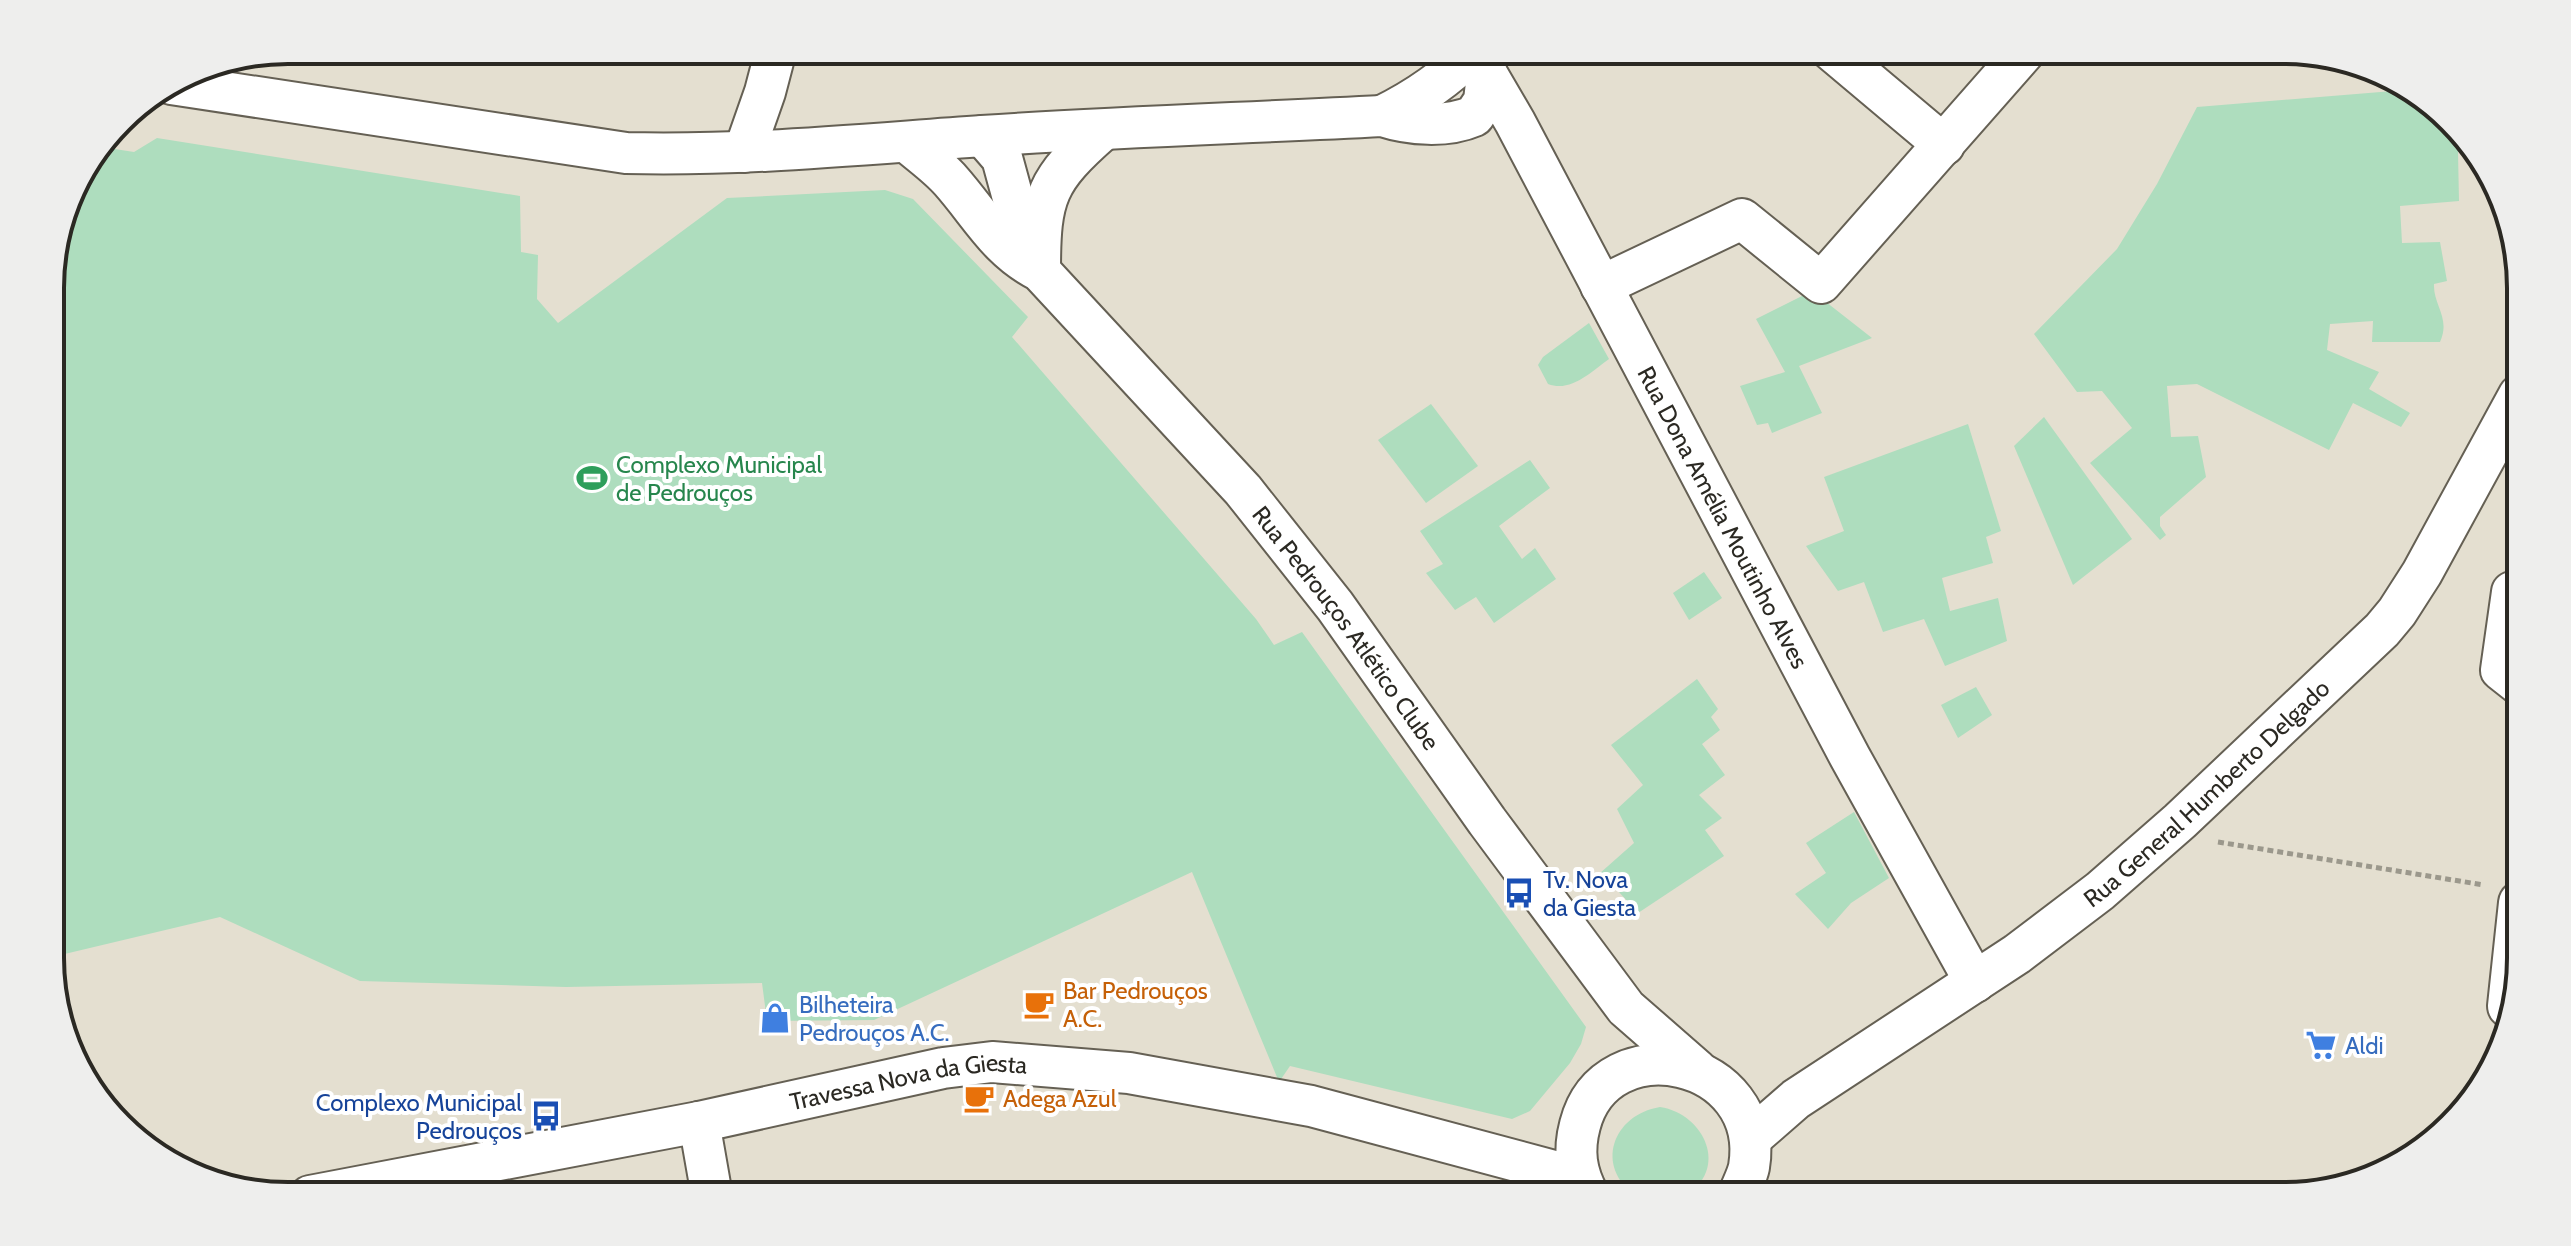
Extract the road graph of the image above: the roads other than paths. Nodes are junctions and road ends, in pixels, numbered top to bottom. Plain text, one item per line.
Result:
1 (772, 64) edge
2 (1478, 64) edge
3 (1481, 64) edge
4 (1848, 64) edge
5 (2014, 64) edge
6 (190, 87) edge
7 (1103, 130) junction
8 (983, 136) junction
9 (908, 143) junction
10 (1944, 145) junction
11 (744, 152) junction
12 (1040, 271) junction
13 (1601, 286) junction
14 (2507, 417) edge
15 (2507, 627) edge
16 (2507, 675) edge
17 (2505, 894) edge
18 (2507, 939) edge
19 (1975, 982) junction
20 (1626, 1008) junction
21 (1697, 1070) junction
22 (1607, 1083) junction
23 (699, 1122) junction
24 (1745, 1125) junction
25 (1580, 1178) edge
26 (384, 1182) edge
27 (710, 1182) edge
28 (1747, 1182) edge

1 - 11 street
2 - 7 street
3 - 13 street, Rua Dona Amélia Moutinho Alves
4 - 10 street
5 - 10 street
6 - 11 street
7 - 8 street
7 - 12 street
8 - 9 street
8 - 12 street, Rua Pedrouços Atlético Clube
9 - 11 street
9 - 12 street, Rua Pedrouços Atlético Clube
10 - 13 street
12 - 20 street, Rua Pedrouços Atlético Clube
13 - 19 street, Rua Dona Amélia Moutinho Alves
14 - 19 street, Rua General Humberto Delgado
15 - 16 street
17 - 18 main road
19 - 24 street, Rua General Humberto Delgado
20 - 21 street, Rua Pedrouços Atlético Clube
20 - 22 street
21 - 22 street
21 - 24 street, Rua Pedrouços Atlético Clube
22 - 25 street
23 - 25 street, Travessa Nova da Giesta
23 - 26 street, Travessa Nova da Giesta
23 - 27 street
24 - 28 street

